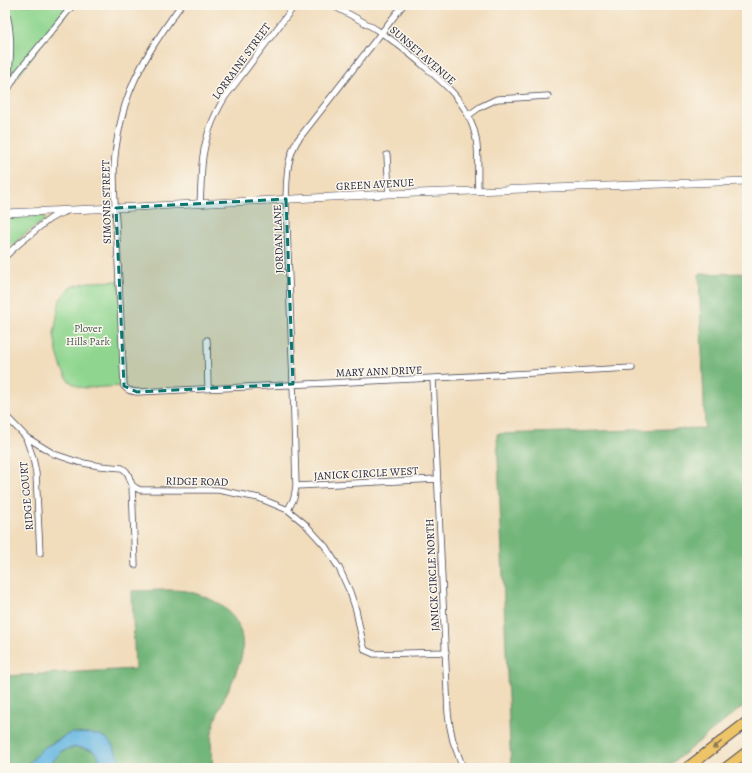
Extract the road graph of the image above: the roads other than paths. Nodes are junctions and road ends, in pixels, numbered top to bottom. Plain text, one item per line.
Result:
1 (73, 5) edge
2 (182, 5) edge
3 (295, 5) edge
4 (332, 5) edge
5 (403, 5) edge
6 (5, 8) edge
7 (382, 33) junction
8 (6, 94) edge
9 (548, 96) dead end
10 (468, 115) junction
11 (387, 155) dead end
12 (747, 181) edge
13 (478, 191) junction
14 (389, 194) junction
15 (286, 199) junction
16 (200, 203) junction
17 (116, 208) junction
18 (71, 210) junction
19 (5, 213) edge
20 (5, 256) edge
21 (207, 340) dead end
22 (632, 368) dead end
23 (433, 378) junction
24 (293, 384) junction
25 (208, 388) junction
26 (127, 389) joint
27 (5, 415) edge
28 (26, 438) junction
29 (437, 480) junction
30 (132, 485) junction
31 (296, 486) junction
32 (288, 510) junction
33 (40, 553) dead end
34 (135, 565) dead end
35 (446, 652) junction
36 (747, 722) edge
37 (747, 752) edge
38 (464, 768) edge
39 (687, 768) edge
40 (726, 768) edge

1 - 8 street
2 - 17 street, SIMONIS STREET
3 - 16 street, LORRAINE STREET
4 - 7 street, SUNSET AVENUE
5 - 7 street, JORDAN LANE
6 - 8 street
7 - 10 street, SUNSET AVENUE
7 - 15 street, JORDAN LANE
9 - 10 street
10 - 13 street, SUNSET AVENUE
11 - 14 street
12 - 13 street, GREEN AVENUE
13 - 14 street, GREEN AVENUE
14 - 15 street, GREEN AVENUE
15 - 16 street, GREEN AVENUE
15 - 24 street, JORDAN LANE
16 - 17 street, GREEN AVENUE
17 - 18 street, GREEN AVENUE
17 - 26 street, SIMONIS STREET
18 - 19 street, GREEN AVENUE
18 - 20 street
21 - 25 street
22 - 23 street, MARY ANN DRIVE
23 - 24 street, MARY ANN DRIVE
23 - 29 street, JANICK CIRCLE NORTH
24 - 25 street, MARY ANN DRIVE
24 - 31 street, JORDAN LANE
25 - 26 street, MARY ANN DRIVE
27 - 28 street
28 - 30 street
28 - 33 street, RIDGE COURT
29 - 31 street, JANICK CIRCLE WEST
29 - 35 street, JANICK CIRCLE NORTH
30 - 32 street, RIDGE ROAD
30 - 34 street
31 - 32 street, JORDAN LANE
32 - 35 street, RIDGE ROAD
35 - 38 street, JANICK CIRCLE NORTH
36 -> 39 highway
37 - 40 highway

